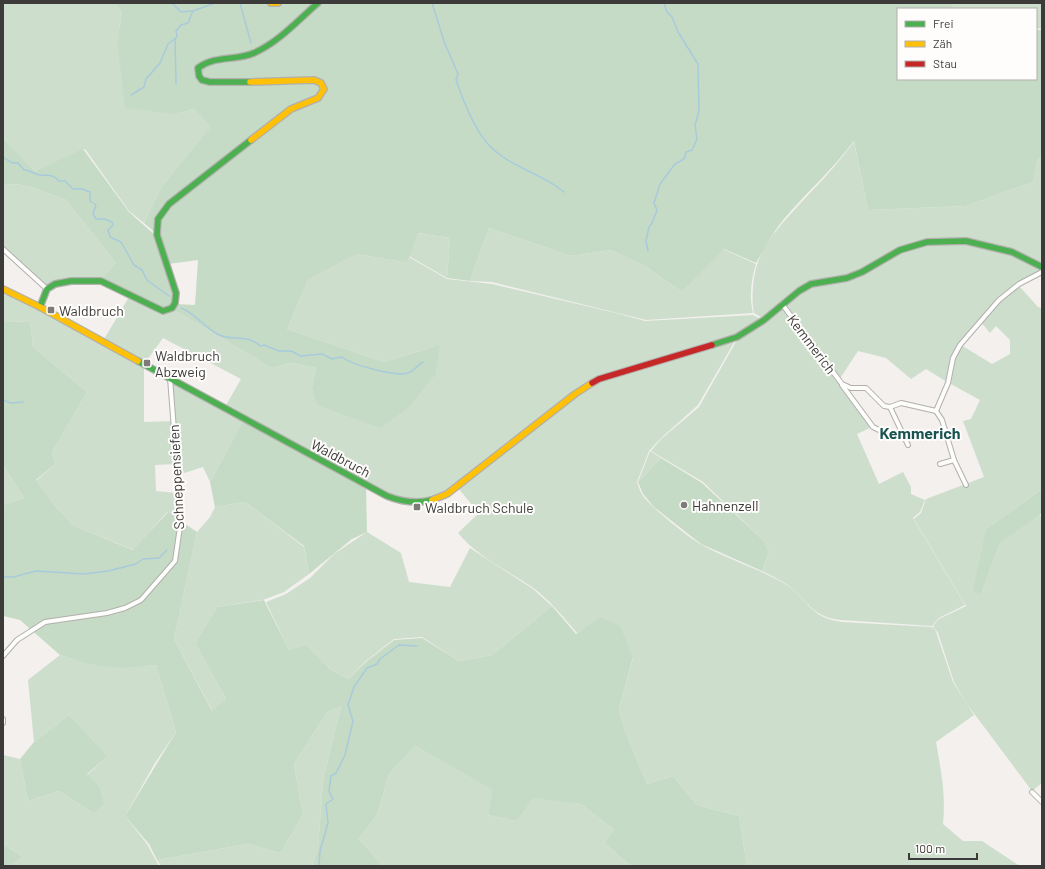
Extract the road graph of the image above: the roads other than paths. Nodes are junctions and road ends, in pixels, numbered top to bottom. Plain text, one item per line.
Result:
1 (271, 3) edge
2 (278, 3) edge
3 (318, 3) edge
4 (3, 248) edge
5 (1042, 267) edge
6 (1042, 272) edge
7 (47, 289) junction
8 (3, 290) edge
9 (10, 293) junction
10 (3, 294) edge
11 (782, 304) junction
12 (40, 307) junction
13 (170, 378) junction
14 (842, 384) junction
15 (890, 407) junction
16 (936, 411) junction
17 (883, 432) dead end
18 (908, 445) dead end
19 (954, 460) junction
20 (940, 464) dead end
21 (966, 485) dead end
22 (3, 656) edge
23 (3, 719) edge
24 (3, 723) edge
25 (1032, 792) dead end
26 (1042, 802) edge

1 - 2 street
3 - 7 street
4 - 7 street
5 - 11 street, Waldbruch
6 - 16 street
7 - 12 street
8 - 9 street, Waldbruch
9 - 10 street
9 - 12 street, Waldbruch
11 - 13 street, Waldbruch
11 - 14 street, Kemmerich
12 - 13 street, Waldbruch
13 - 22 street, Schneppensiefen
14 - 15 street, Kemmerich
14 - 17 street, Kemmerich
15 - 16 street
15 - 18 street
16 - 19 street
19 - 20 street
19 - 21 street
23 - 24 street
25 - 26 street

